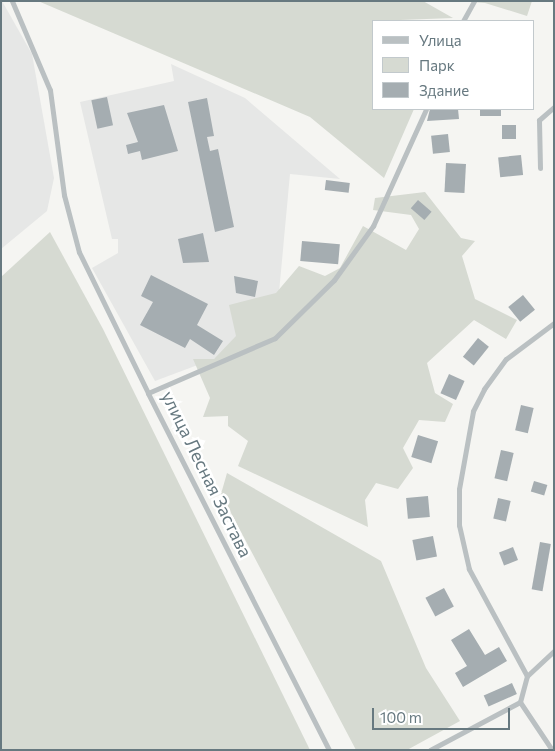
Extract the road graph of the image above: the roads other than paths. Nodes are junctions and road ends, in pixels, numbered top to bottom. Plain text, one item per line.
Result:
1 (12, 1) edge
2 (474, 1) edge
3 (464, 20) edge
4 (554, 107) edge
5 (426, 110) edge
6 (540, 168) dead end
7 (554, 323) edge
8 (148, 393) junction
9 (554, 651) edge
10 (527, 676) junction
11 (520, 702) junction
12 (329, 750) edge
13 (430, 750) edge
14 (552, 750) edge

1 - 8 street
2 - 3 street
4 - 6 street
5 - 8 street, улица Лесная Застава
7 - 10 street
8 - 12 street, улица Лесная Застава
9 - 10 street
10 - 11 street
11 - 13 street
11 - 14 street

